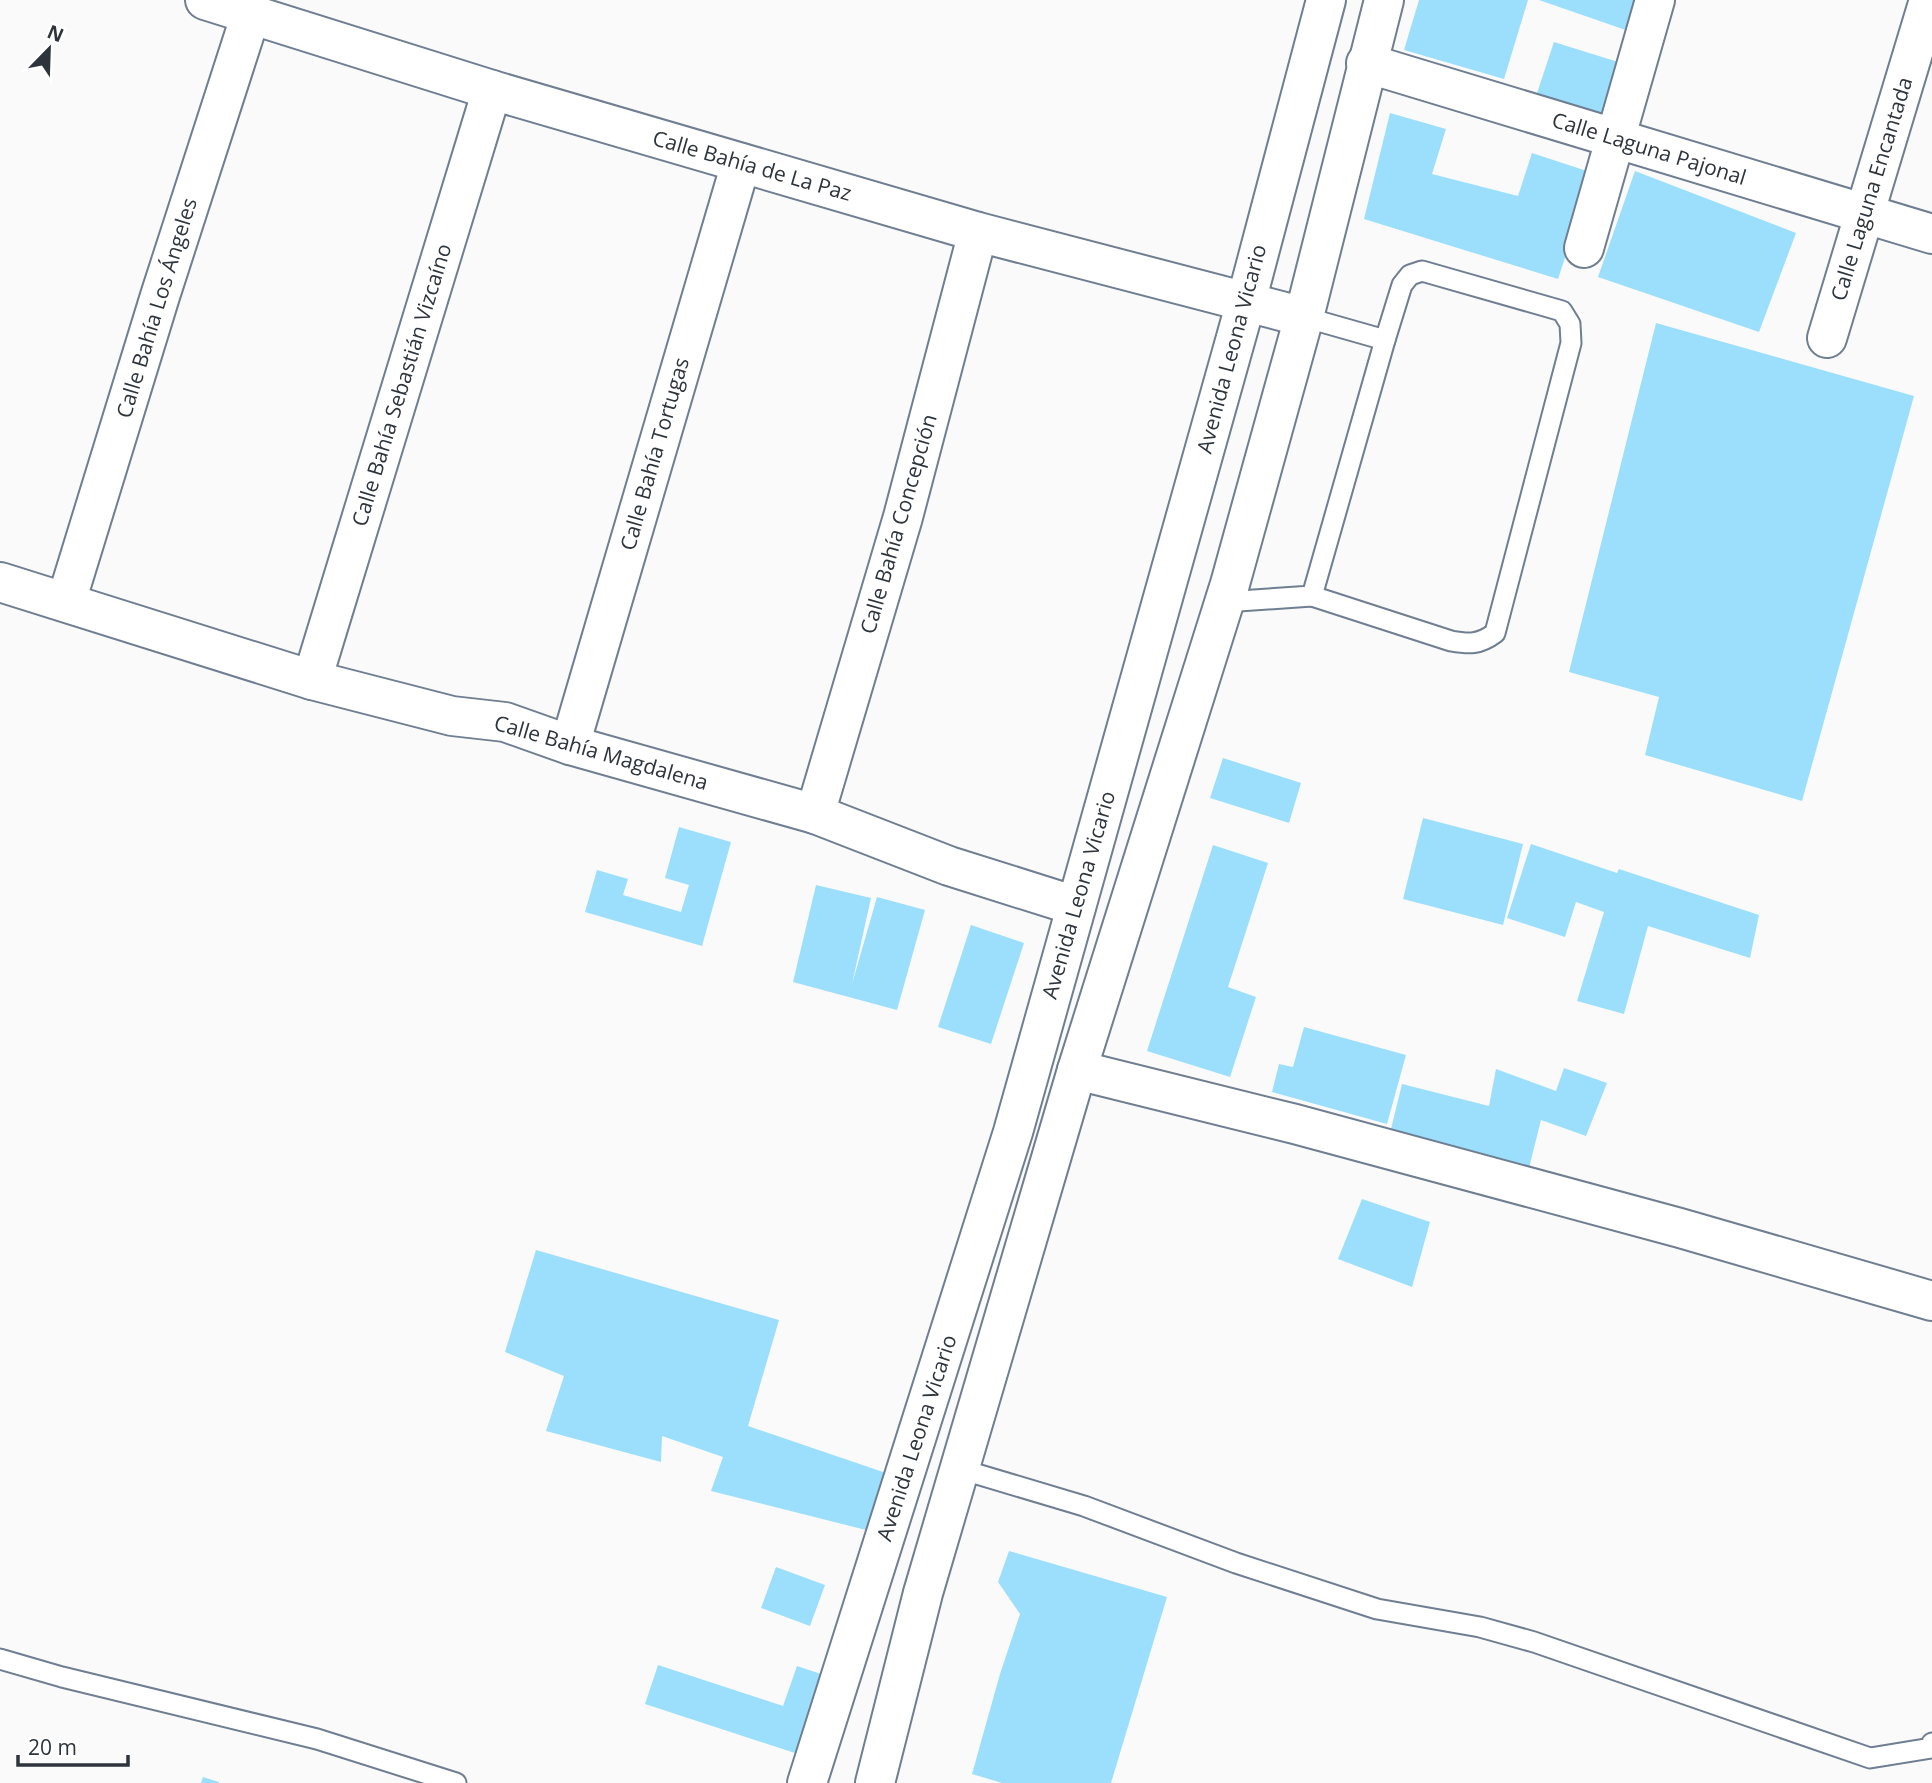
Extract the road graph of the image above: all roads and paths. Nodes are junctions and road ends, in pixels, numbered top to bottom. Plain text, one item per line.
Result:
1 (205, 0) edge
2 (1326, 0) edge
3 (1384, 0) edge
4 (1655, 0) edge
5 (1929, 0) edge
6 (251, 14) junction
7 (1366, 63) junction
8 (492, 90) junction
9 (1614, 138) junction
10 (741, 163) junction
11 (1865, 214) junction
12 (978, 232) junction
13 (1932, 234) edge
14 (1584, 248) dead end
15 (1246, 302) junction
16 (1304, 317) junction
17 (1827, 338) dead end
18 (1385, 340) junction
19 (0, 582) edge
20 (1312, 596) junction
21 (1224, 602) junction
22 (66, 603) junction
23 (312, 680) junction
24 (569, 745) junction
25 (815, 814) junction
26 (1076, 906) junction
27 (1077, 1070) junction
28 (1932, 1301) edge
29 (960, 1469) junction
30 (0, 1659) edge
31 (1932, 1742) edge
32 (456, 1783) edge
33 (807, 1783) edge
34 (875, 1783) edge

1 - 6 street, Calle Bahía de La Paz
2 - 15 street, Avenida Leona Vicario
3 - 7 street
4 - 9 street
5 - 11 street, Calle Laguna Encantada
6 - 8 street, Calle Bahía de La Paz
6 - 22 street, Calle Bahía Los Ángeles
7 - 9 street, Calle Laguna Pajonal
7 - 16 street
8 - 10 street, Calle Bahía de La Paz
8 - 23 street, Calle Bahía Sebastián Vizcaíno
9 - 11 street, Calle Laguna Pajonal
9 - 14 street
10 - 12 street, Calle Bahía de La Paz
10 - 24 street, Calle Bahía Tortugas
11 - 13 street, Calle Laguna Pajonal
11 - 17 street, Calle Laguna Encantada
12 - 15 street, Calle Bahía de La Paz
12 - 25 street, Calle Bahía Concepción
15 - 16 street, Calle Bahía de La Paz
15 - 26 street, Avenida Leona Vicario
16 - 18 lane
16 - 21 street
18 - 20 lane
18 - 20 lane
19 - 22 street, Calle Bahía Magdalena
20 - 21 lane
21 - 27 street
22 - 23 street, Calle Bahía Magdalena
23 - 24 street, Calle Bahía Magdalena
24 - 25 street, Calle Bahía Magdalena
25 - 26 street, Calle Bahía Magdalena
26 - 33 street, Avenida Leona Vicario
27 - 28 street
27 - 29 street
29 - 31 lane
29 - 34 street
30 - 32 lane

